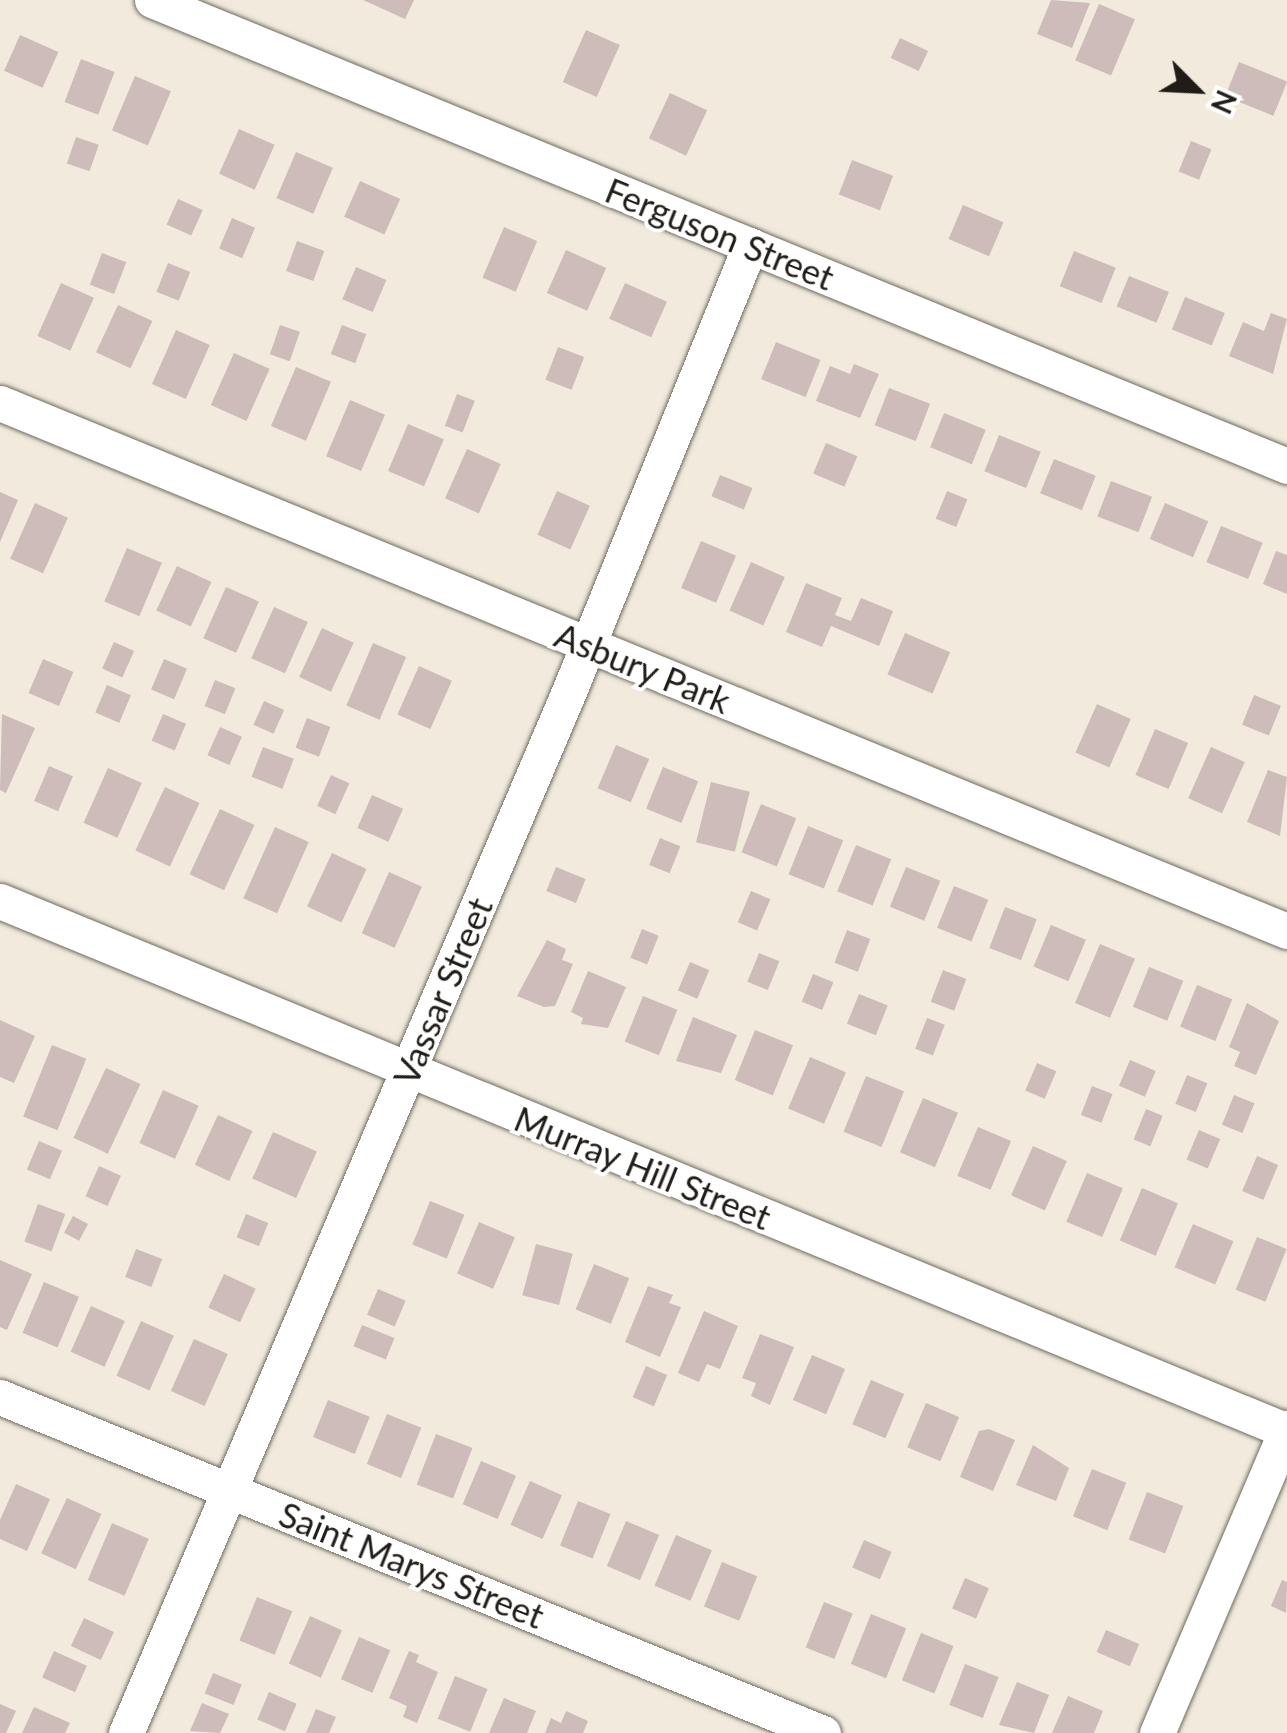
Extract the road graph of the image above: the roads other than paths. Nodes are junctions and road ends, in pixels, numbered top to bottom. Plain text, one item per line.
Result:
1 (152, 0) edge
2 (750, 245) junction
3 (0, 403) edge
4 (1287, 466) edge
5 (589, 645) junction
6 (0, 901) edge
7 (1287, 931) edge
8 (409, 1070) junction
9 (0, 1396) edge
10 (1287, 1430) edge
11 (231, 1490) junction
12 (126, 1733) edge
13 (823, 1733) edge
14 (1157, 1733) edge

1 - 2 street, Ferguson Street
2 - 4 street, Ferguson Street
2 - 5 street, Vassar Street
3 - 5 street, Asbury Park
5 - 7 street, Asbury Park
5 - 8 street, Vassar Street
6 - 8 street, Murray Hill Street
8 - 10 street, Murray Hill Street
8 - 11 street, Vassar Street
9 - 11 street, Saint Marys Street
10 - 14 street
11 - 12 street, Vassar Street
11 - 13 street, Saint Marys Street

